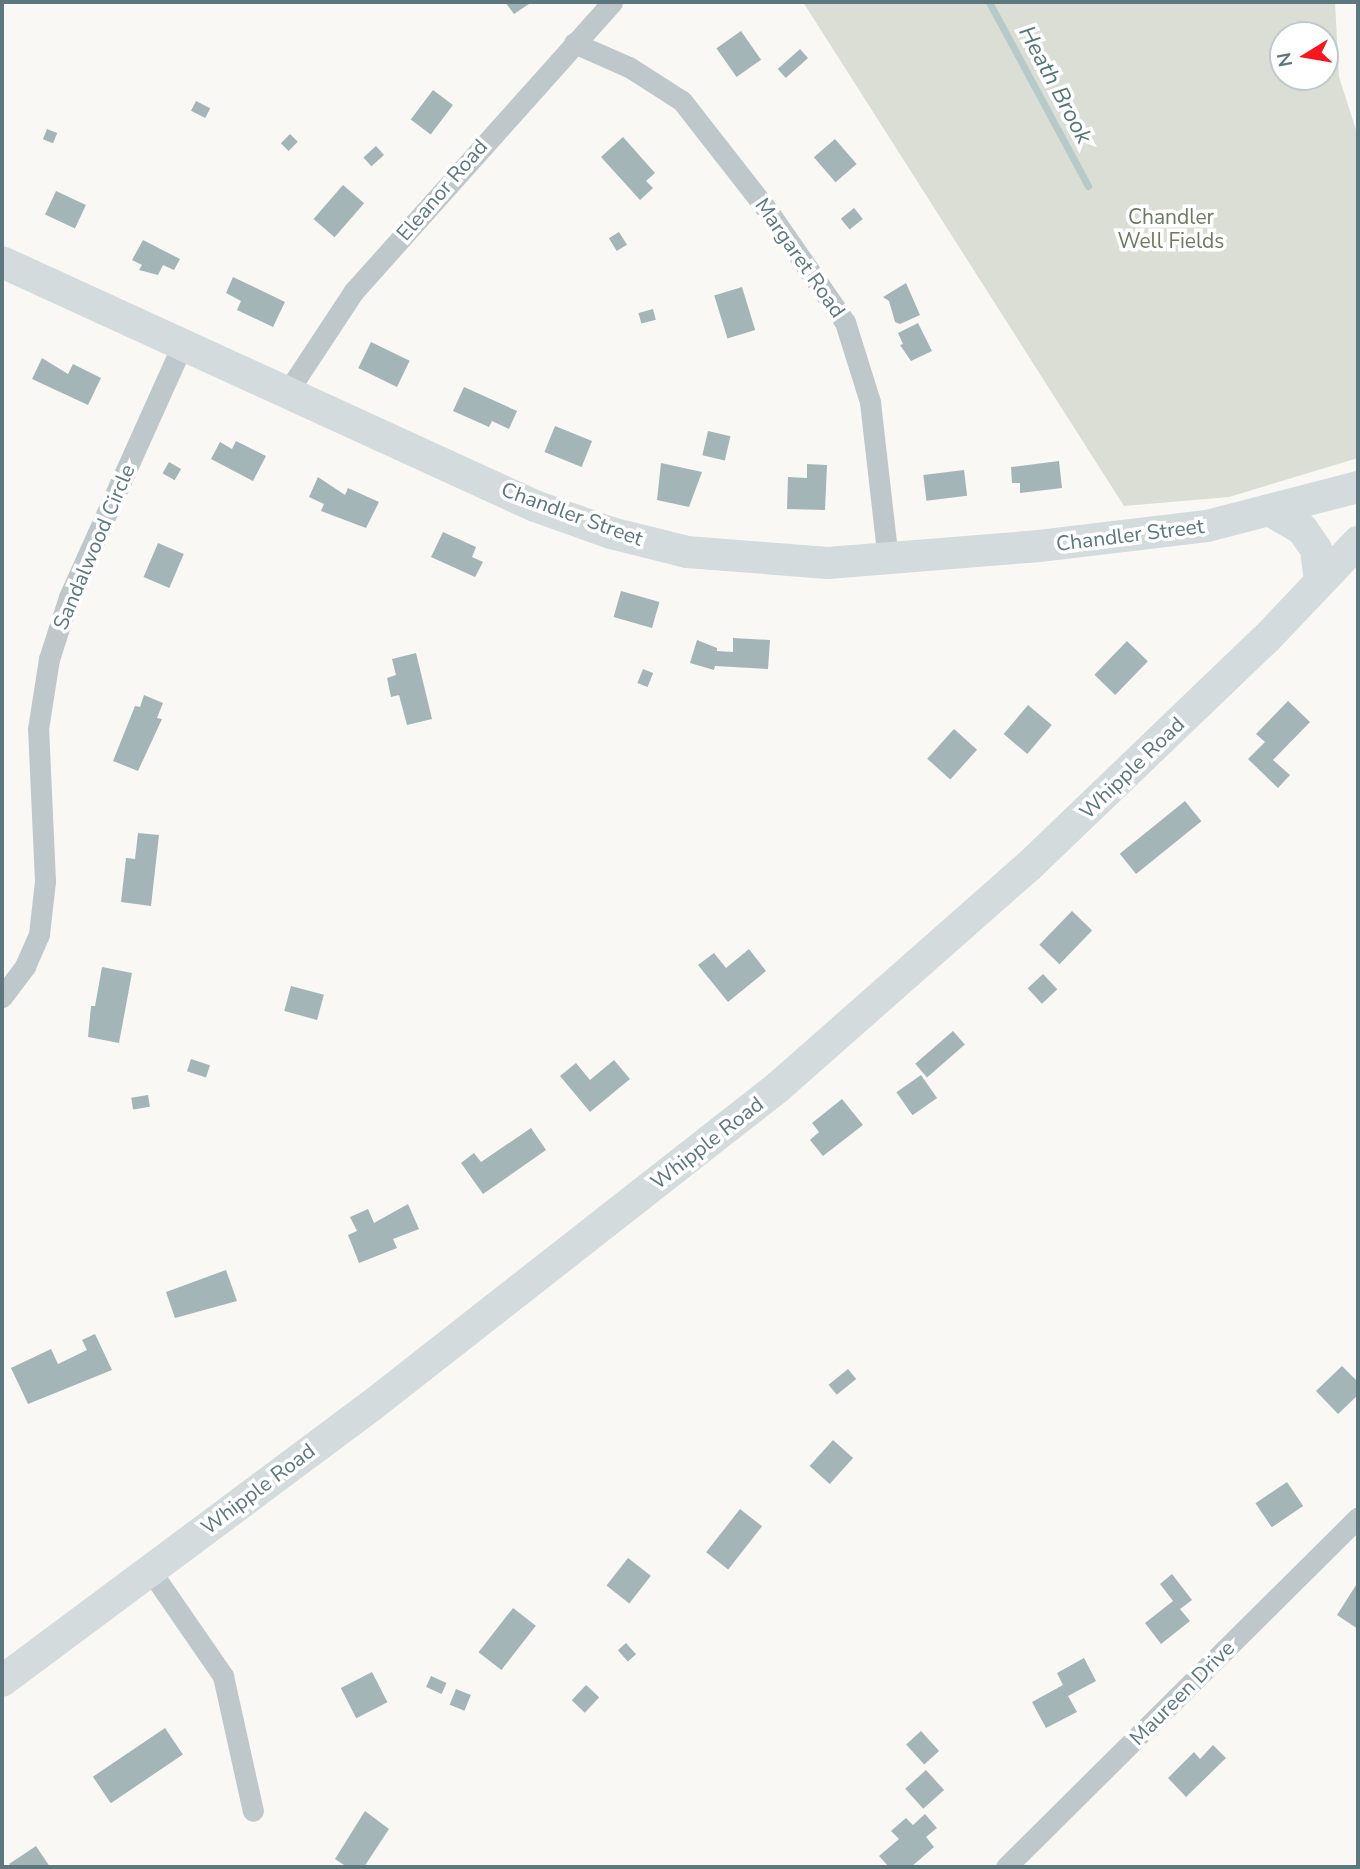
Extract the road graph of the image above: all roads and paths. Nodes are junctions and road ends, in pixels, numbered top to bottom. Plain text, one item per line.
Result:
1 (612, 2) edge
2 (574, 43) junction
3 (2, 262) edge
4 (182, 346) junction
5 (288, 391) junction
6 (1358, 487) edge
7 (1269, 510) junction
8 (1358, 542) edge
9 (888, 559) junction
10 (1320, 580) junction
11 (2, 997) edge
12 (1358, 1518) edge
13 (150, 1570) junction
14 (2, 1681) edge
15 (253, 1811) dead end
16 (1006, 1867) edge

1 - 2 street, Eleanor Road
2 - 5 street, Eleanor Road
2 - 9 street, Margaret Road
3 - 4 main road, Chandler Street
4 - 5 main road, Chandler Street
4 - 11 street, Sandalwood Circle
5 - 9 main road, Chandler Street
6 - 7 main road, Chandler Street
7 - 9 main road, Chandler Street
7 - 10 main road
8 - 10 main road, Whipple Road
10 - 13 main road, Whipple Road
12 - 16 street, Maureen Drive
13 - 14 main road, Whipple Road
13 - 15 street

